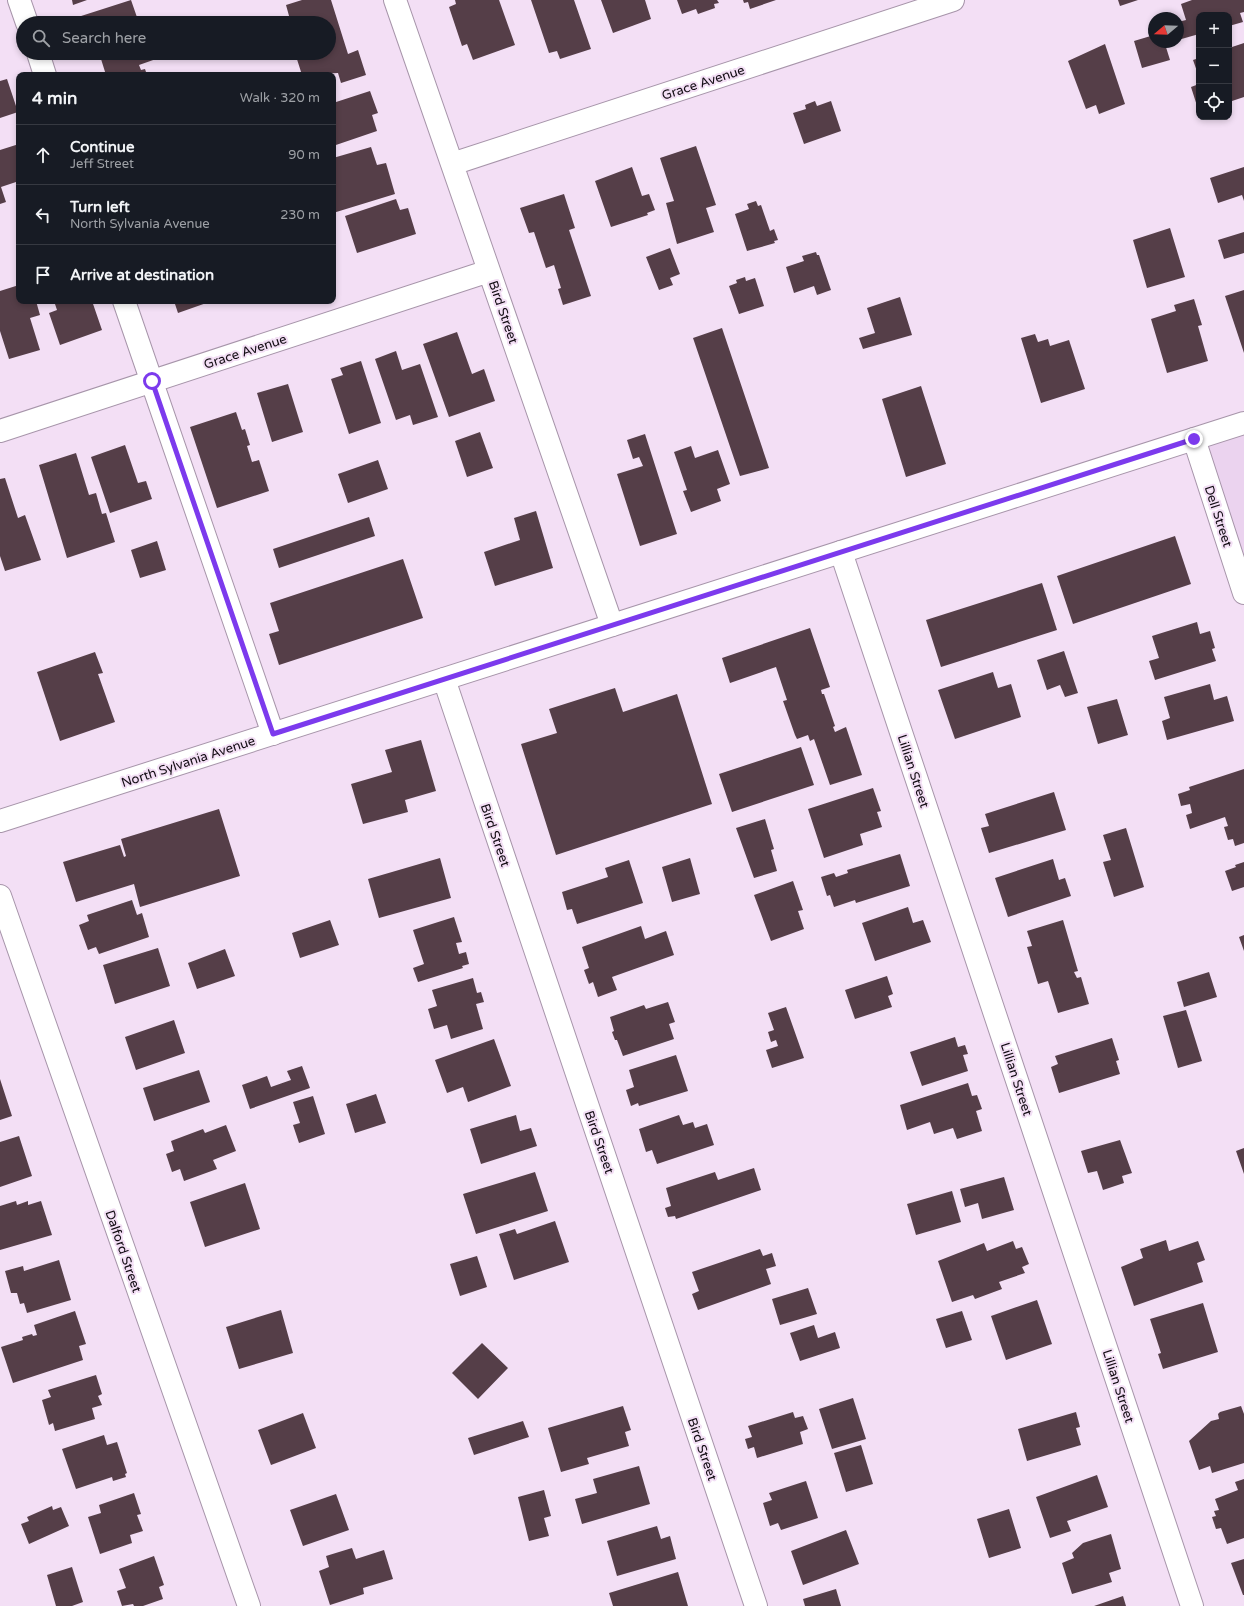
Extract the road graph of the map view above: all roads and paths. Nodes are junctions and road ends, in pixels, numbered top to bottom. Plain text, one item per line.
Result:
1 (19, 0) edge
2 (395, 0) edge
3 (953, 0) edge
4 (25, 16) edge
5 (40, 60) edge
6 (44, 72) edge
7 (452, 164) junction
8 (489, 271) junction
9 (125, 304) edge
10 (152, 381) junction
11 (1244, 423) edge
12 (0, 431) edge
13 (1194, 439) junction
14 (841, 552) junction
15 (1244, 593) edge
16 (612, 625) junction
17 (444, 679) junction
18 (273, 734) junction
19 (0, 821) edge
20 (0, 896) edge
21 (248, 1606) edge
22 (756, 1606) edge
23 (1192, 1606) edge

1 - 4 street
2 - 7 street, Bird Street
3 - 7 street, Grace Avenue
5 - 6 street
7 - 8 street, Bird Street
8 - 10 street, Grace Avenue
8 - 16 street, Bird Street
9 - 10 street
10 - 12 street, Grace Avenue
10 - 18 street
11 - 13 street, North Sylvania Avenue
13 - 14 street, North Sylvania Avenue
13 - 15 street, Dell Street
14 - 16 street, North Sylvania Avenue
14 - 23 street, Lillian Street
16 - 17 street, North Sylvania Avenue
17 - 18 street, North Sylvania Avenue
17 - 22 street, Bird Street
18 - 19 street, North Sylvania Avenue
20 - 21 street, Dalford Street

